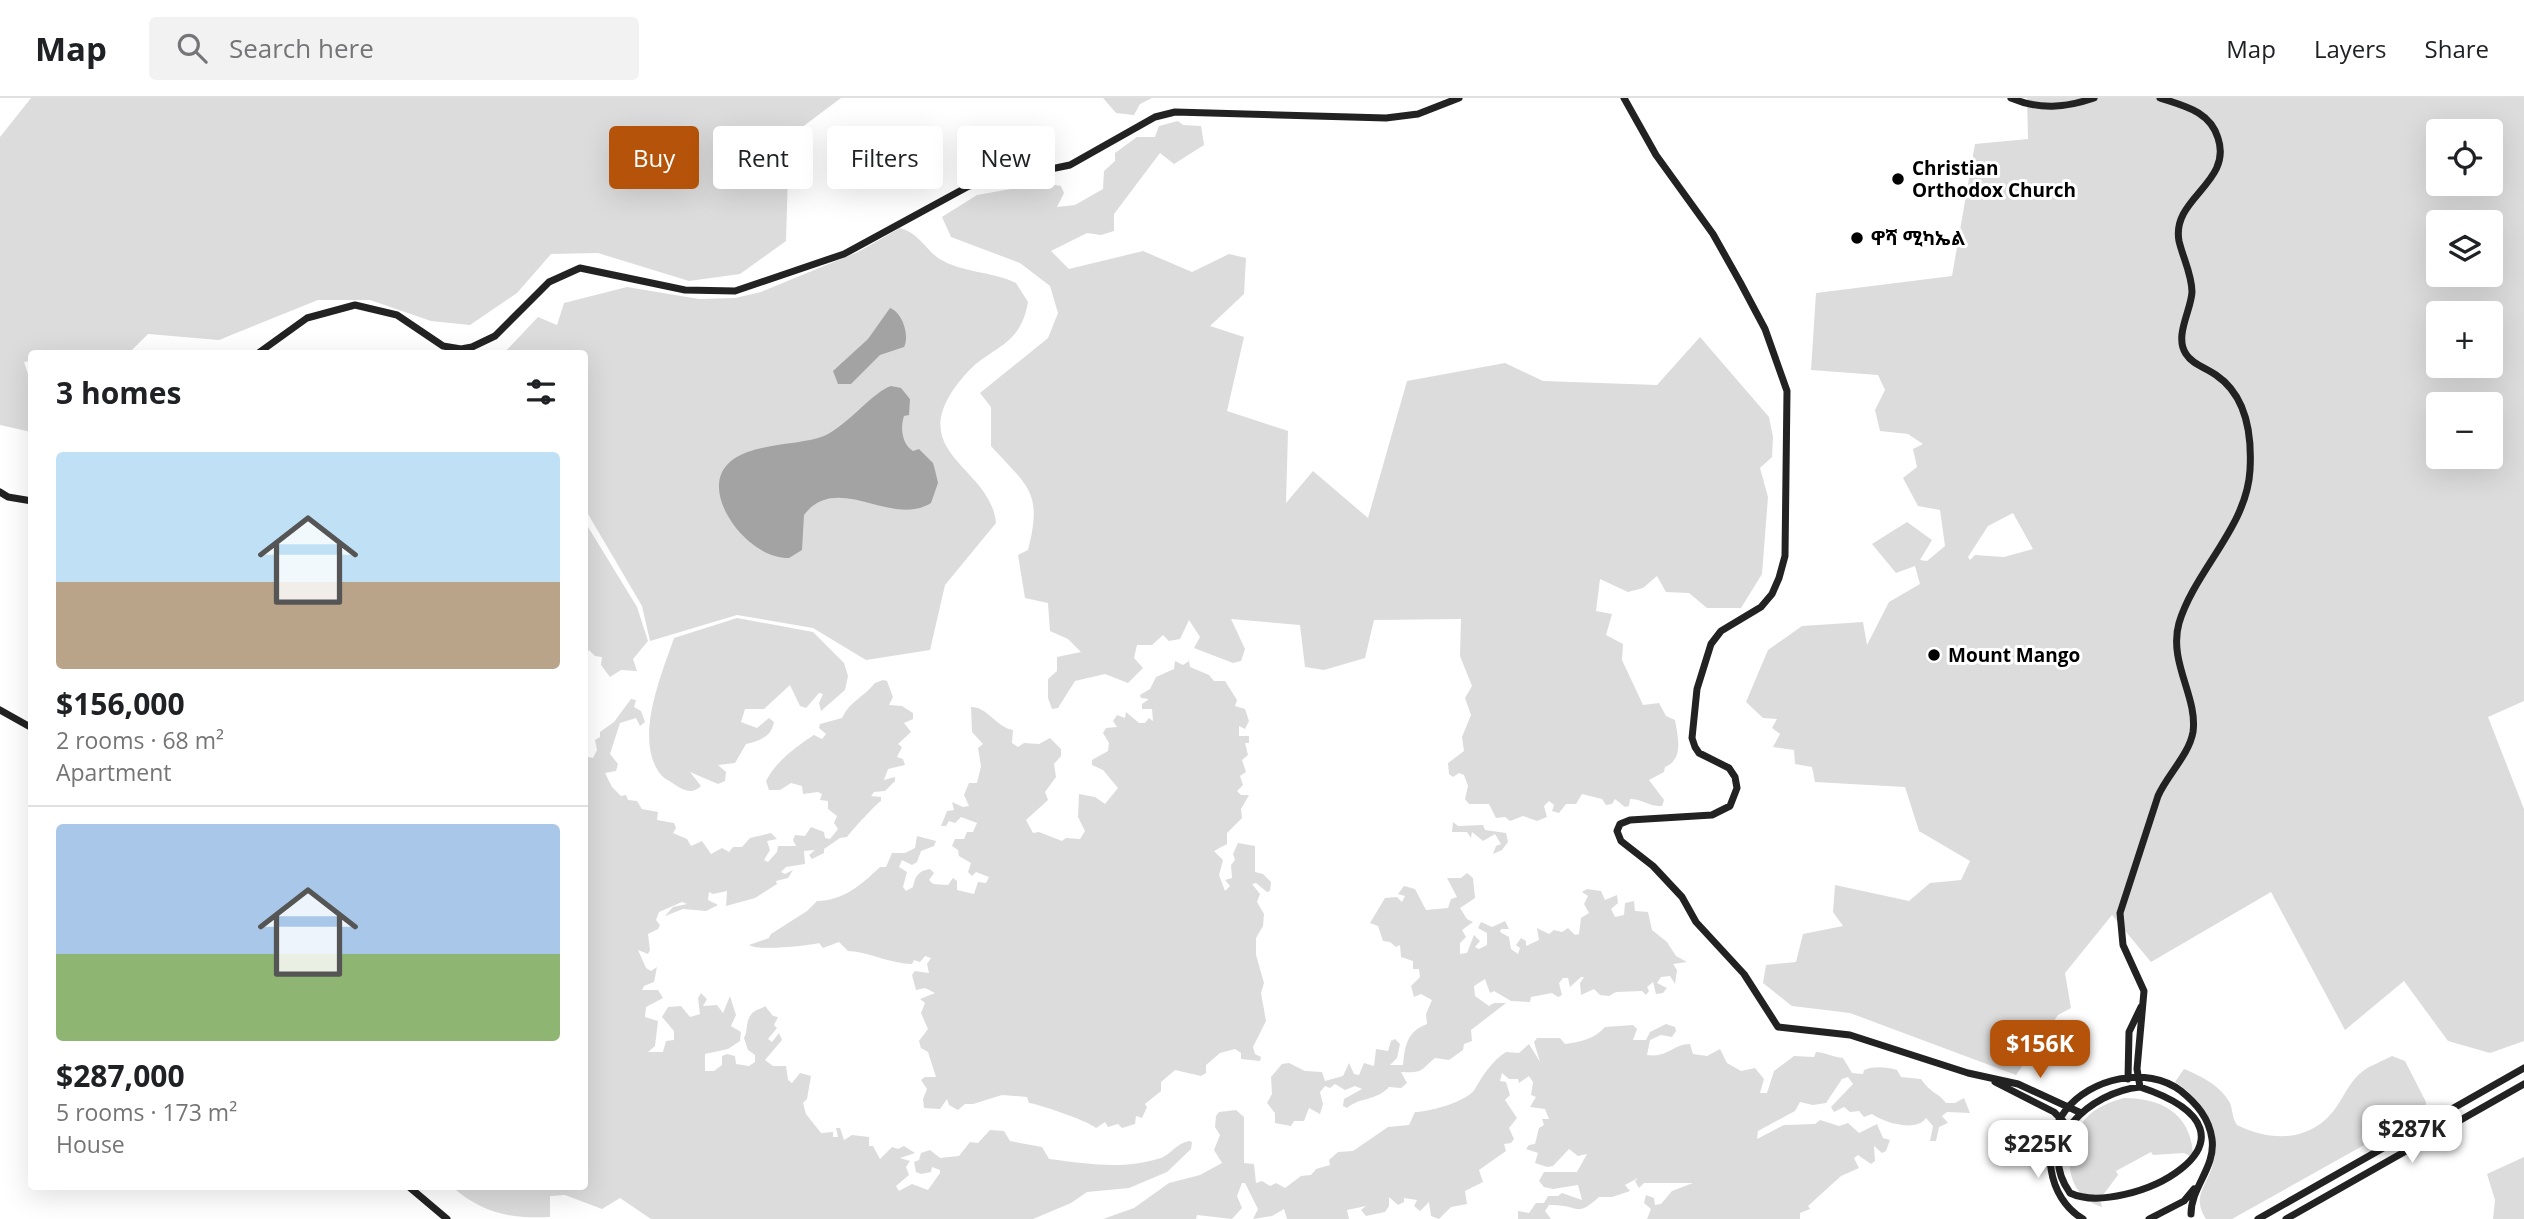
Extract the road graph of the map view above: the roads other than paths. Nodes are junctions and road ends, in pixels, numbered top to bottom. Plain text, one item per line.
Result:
1 (1459, 98) edge
2 (1624, 98) edge
3 (2011, 98) edge
4 (2094, 98) edge
5 (2160, 98) edge
6 (263, 350) edge
7 (0, 492) edge
8 (28, 500) edge
9 (0, 709) edge
10 (28, 726) edge
11 (2142, 1006) junction
12 (2524, 1068) edge
13 (2138, 1077) junction
14 (2129, 1078) junction
15 (1992, 1080) junction
16 (2524, 1084) edge
17 (2140, 1087) junction
18 (2125, 1089) junction
19 (2067, 1108) junction
20 (2079, 1112) junction
21 (2060, 1119) junction
22 (2069, 1125) junction
23 (2197, 1185) junction
24 (413, 1190) edge
25 (2172, 1196) dead end
26 (2078, 1201) dead end
27 (2184, 1201) junction
28 (2158, 1203) dead end
29 (2192, 1217) edge
30 (447, 1219) edge
31 (2083, 1219) edge
32 (2149, 1219) edge
33 (2258, 1219) edge
34 (2286, 1219) edge

1 - 6 main road
2 - 15 main road
3 - 4 main road
5 - 11 main road
7 - 8 main road
9 - 10 main road
11 - 13 main road
11 - 14 main road
12 - 33 main road
13 - 14 main road
13 - 17 main road
13 - 23 main road
14 - 18 main road
14 - 19 main road
15 - 19 main road
15 - 21 main road
16 - 34 main road
17 - 18 main road
17 - 27 main road
18 - 20 main road
19 - 20 main road
19 - 21 main road
20 - 22 main road
21 - 22 main road
21 - 31 main road
22 - 26 main road
23 - 27 main road
23 - 29 main road
24 - 30 main road
25 - 28 main road
27 - 29 main road
27 - 32 main road

